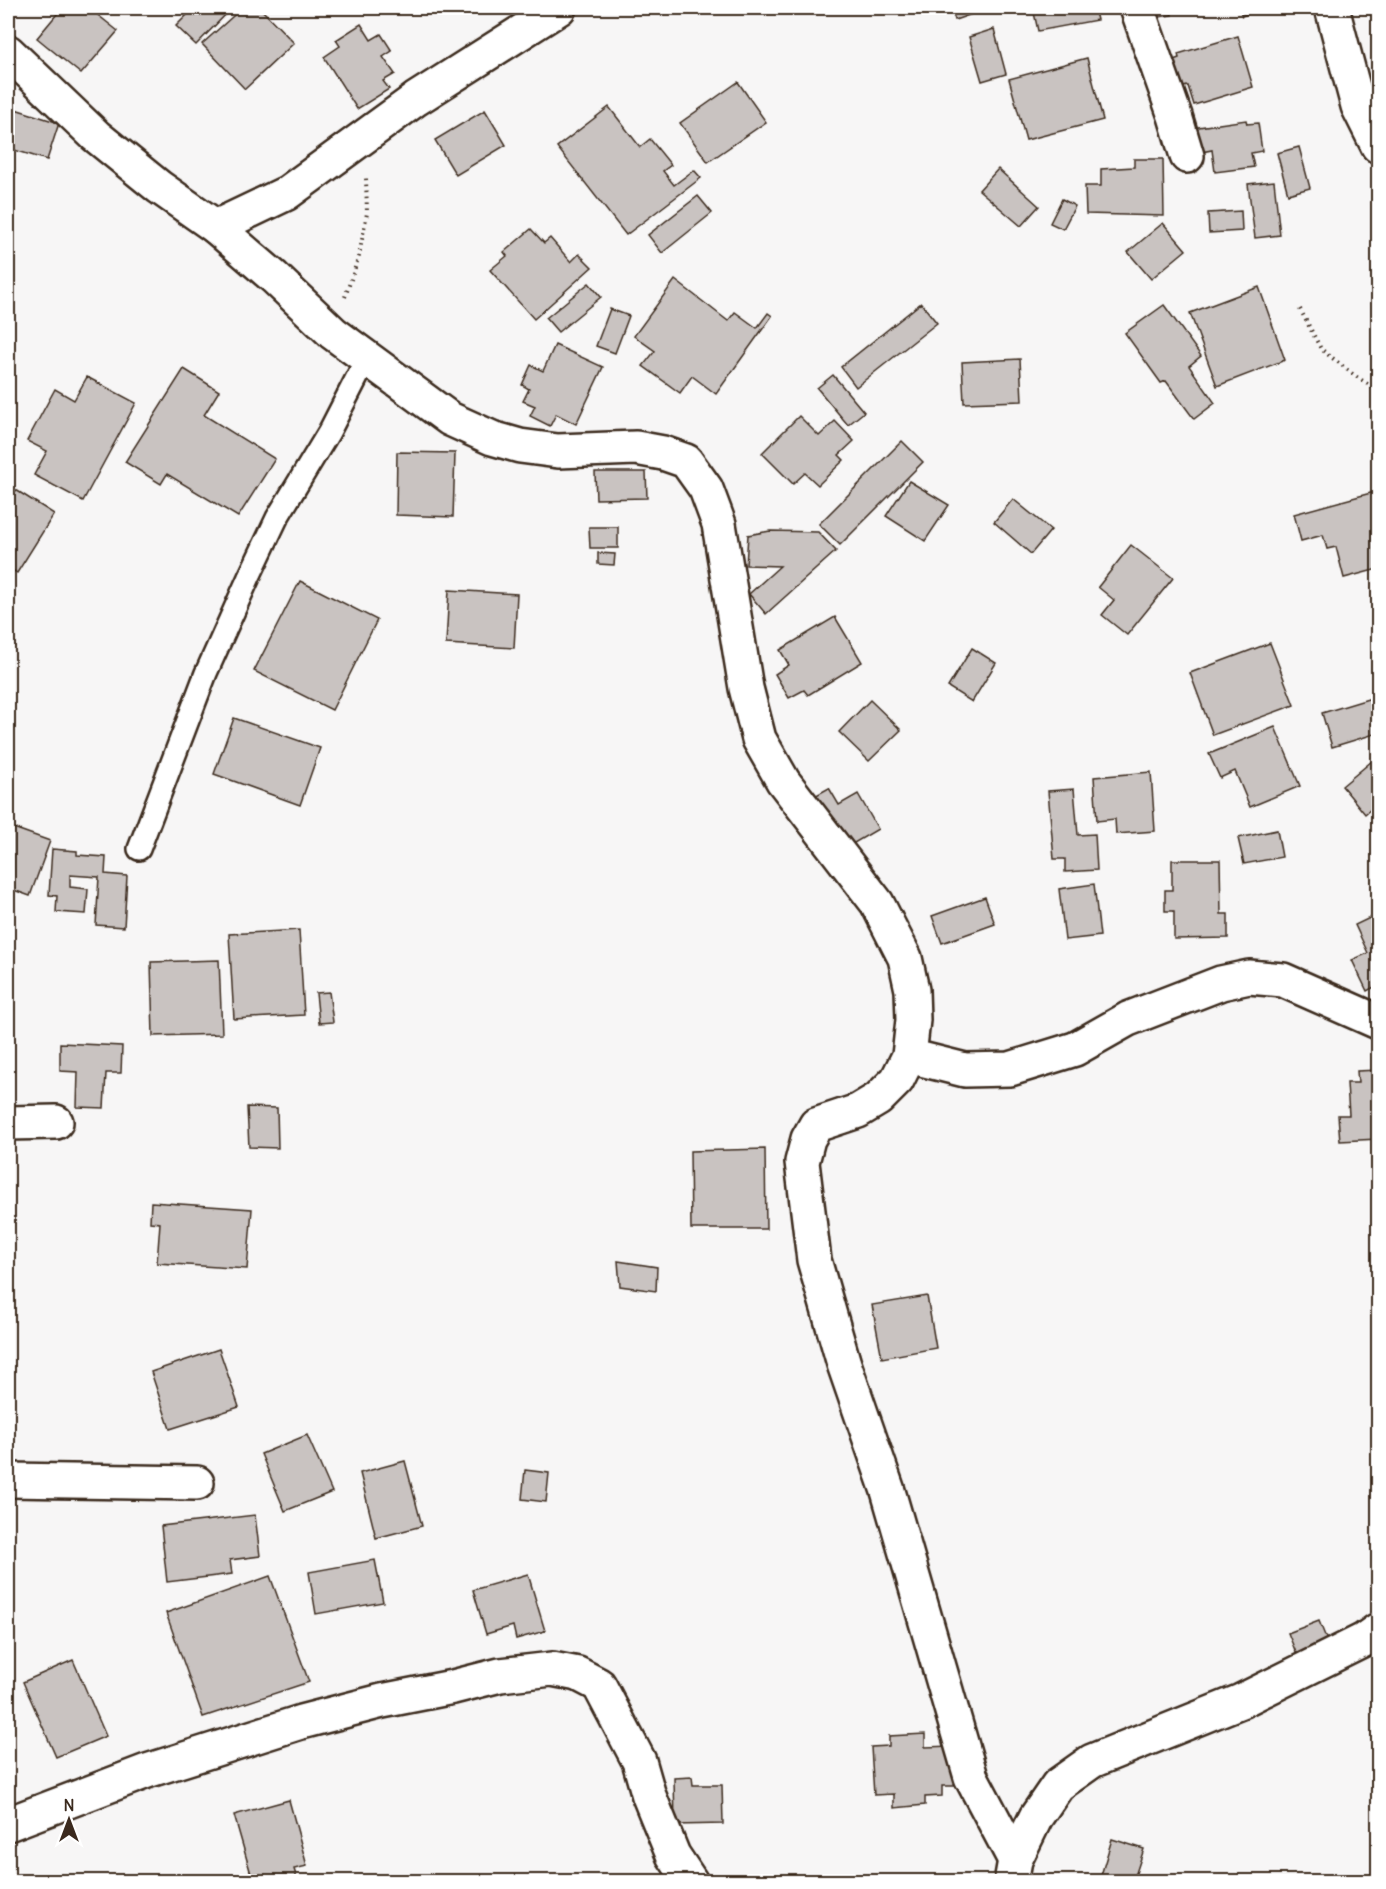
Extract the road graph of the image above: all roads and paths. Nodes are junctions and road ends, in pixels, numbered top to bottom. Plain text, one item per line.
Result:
1 (559, 8) edge
2 (1137, 8) edge
3 (1332, 8) edge
4 (8, 52) edge
5 (360, 139) junction
6 (1378, 146) edge
7 (1186, 156) dead end
8 (216, 227) junction
9 (1300, 309) dead end
10 (333, 333) junction
11 (368, 358) junction
12 (1378, 391) edge
13 (139, 849) dead end
14 (1378, 1022) edge
15 (909, 1056) junction
16 (56, 1122) dead end
17 (8, 1123) edge
18 (8, 1480) edge
19 (197, 1483) dead end
20 (1378, 1630) edge
21 (8, 1824) edge
22 (1013, 1871) edge
23 (691, 1881) edge

1 - 5 street
2 - 7 street
3 - 6 street
4 - 8 street
5 - 8 street
5 - 10 path
8 - 10 street
9 - 12 path
10 - 11 street
11 - 13 lane
11 - 15 street
14 - 15 street
15 - 22 street
16 - 17 street
18 - 19 street
20 - 22 street
21 - 23 street

